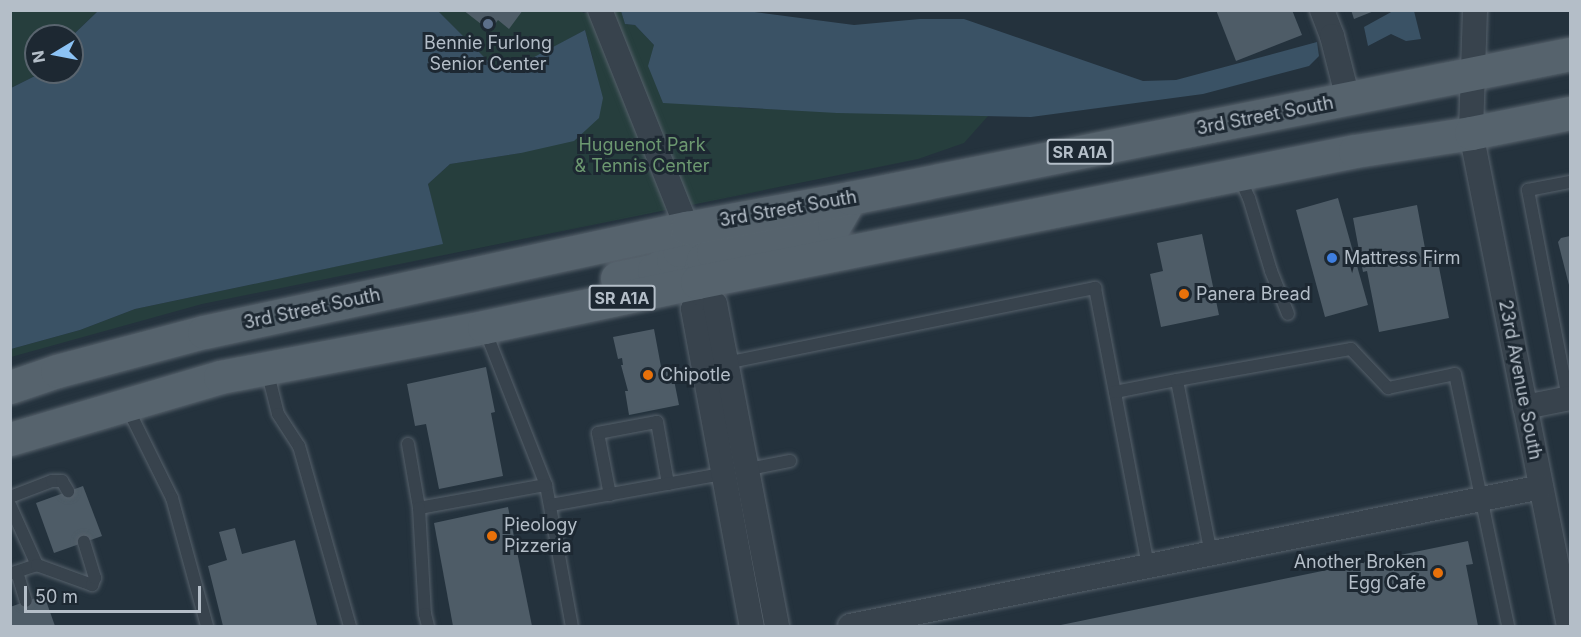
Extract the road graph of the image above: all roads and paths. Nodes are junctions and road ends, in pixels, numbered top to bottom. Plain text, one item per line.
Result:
1 (600, 10) edge
2 (1323, 10) edge
3 (1475, 10) edge
4 (1570, 54) edge
5 (1473, 74) junction
6 (1348, 99) junction
7 (1570, 113) edge
8 (1471, 134) junction
9 (1239, 175) junction
10 (1570, 182) edge
11 (850, 198) junction
12 (687, 228) junction
13 (698, 287) junction
14 (554, 313) junction
15 (1288, 314) dead end
16 (484, 327) junction
17 (726, 363) junction
18 (266, 368) junction
19 (1177, 380) junction
20 (10, 387) edge
21 (1115, 392) junction
22 (1569, 398) edge
23 (126, 404) junction
24 (1525, 407) junction
25 (10, 440) edge
26 (408, 444) dead end
27 (790, 461) dead end
28 (735, 471) junction
29 (668, 484) junction
30 (546, 485) junction
31 (1541, 487) junction
32 (68, 491) dead end
33 (610, 495) junction
34 (10, 497) edge
35 (1480, 500) junction
36 (10, 505) edge
37 (551, 505) junction
38 (418, 508) junction
39 (84, 542) dead end
40 (1211, 554) junction
41 (37, 565) junction
42 (1149, 566) junction
43 (14, 573) edge
44 (26, 601) dead end
45 (207, 627) edge
46 (350, 627) edge
47 (428, 627) edge
48 (572, 627) edge
49 (752, 627) edge
50 (777, 627) edge
51 (850, 627) edge
52 (1508, 627) edge
53 (1569, 627) edge

1 - 12 street
2 - 6 street
3 - 5 street, 23rd Avenue South
4 - 5 main road, 3rd Street South / SR A1A
5 - 6 main road, 3rd Street South / SR A1A
5 - 8 street, 23rd Avenue South
6 - 11 main road, 3rd Street South / SR A1A
7 - 8 main road, SR A1A
8 - 9 main road, SR A1A
8 - 24 street, 23rd Avenue South
9 - 13 main road, SR A1A
9 - 15 lane
10 - 22 lane
11 - 12 main road, 3rd Street South / SR A1A
11 - 13 main road
12 - 14 main road
12 - 20 main road, 3rd Street South / SR A1A
13 - 14 main road, SR A1A
13 - 17 street
13 - 28 street
14 - 16 main road, SR A1A
16 - 18 main road, SR A1A
16 - 30 lane
17 - 21 lane
17 - 28 street
18 - 23 main road, SR A1A
18 - 46 lane
19 - 21 lane
19 - 35 lane
19 - 40 lane
21 - 42 lane
22 - 24 street
23 - 25 main road, SR A1A
23 - 45 lane
24 - 31 street, 23rd Avenue South
26 - 38 lane
27 - 28 lane
28 - 29 lane
28 - 49 street
28 - 50 street
29 - 33 lane
29 - 33 lane
30 - 37 lane
30 - 38 lane
31 - 35 street
31 - 53 street, 23rd Avenue South
32 - 34 lane
33 - 37 lane
35 - 40 street
35 - 52 lane
36 - 41 lane
37 - 48 lane
38 - 47 lane
39 - 41 lane
40 - 42 street
41 - 43 lane
42 - 51 street
43 - 44 lane

